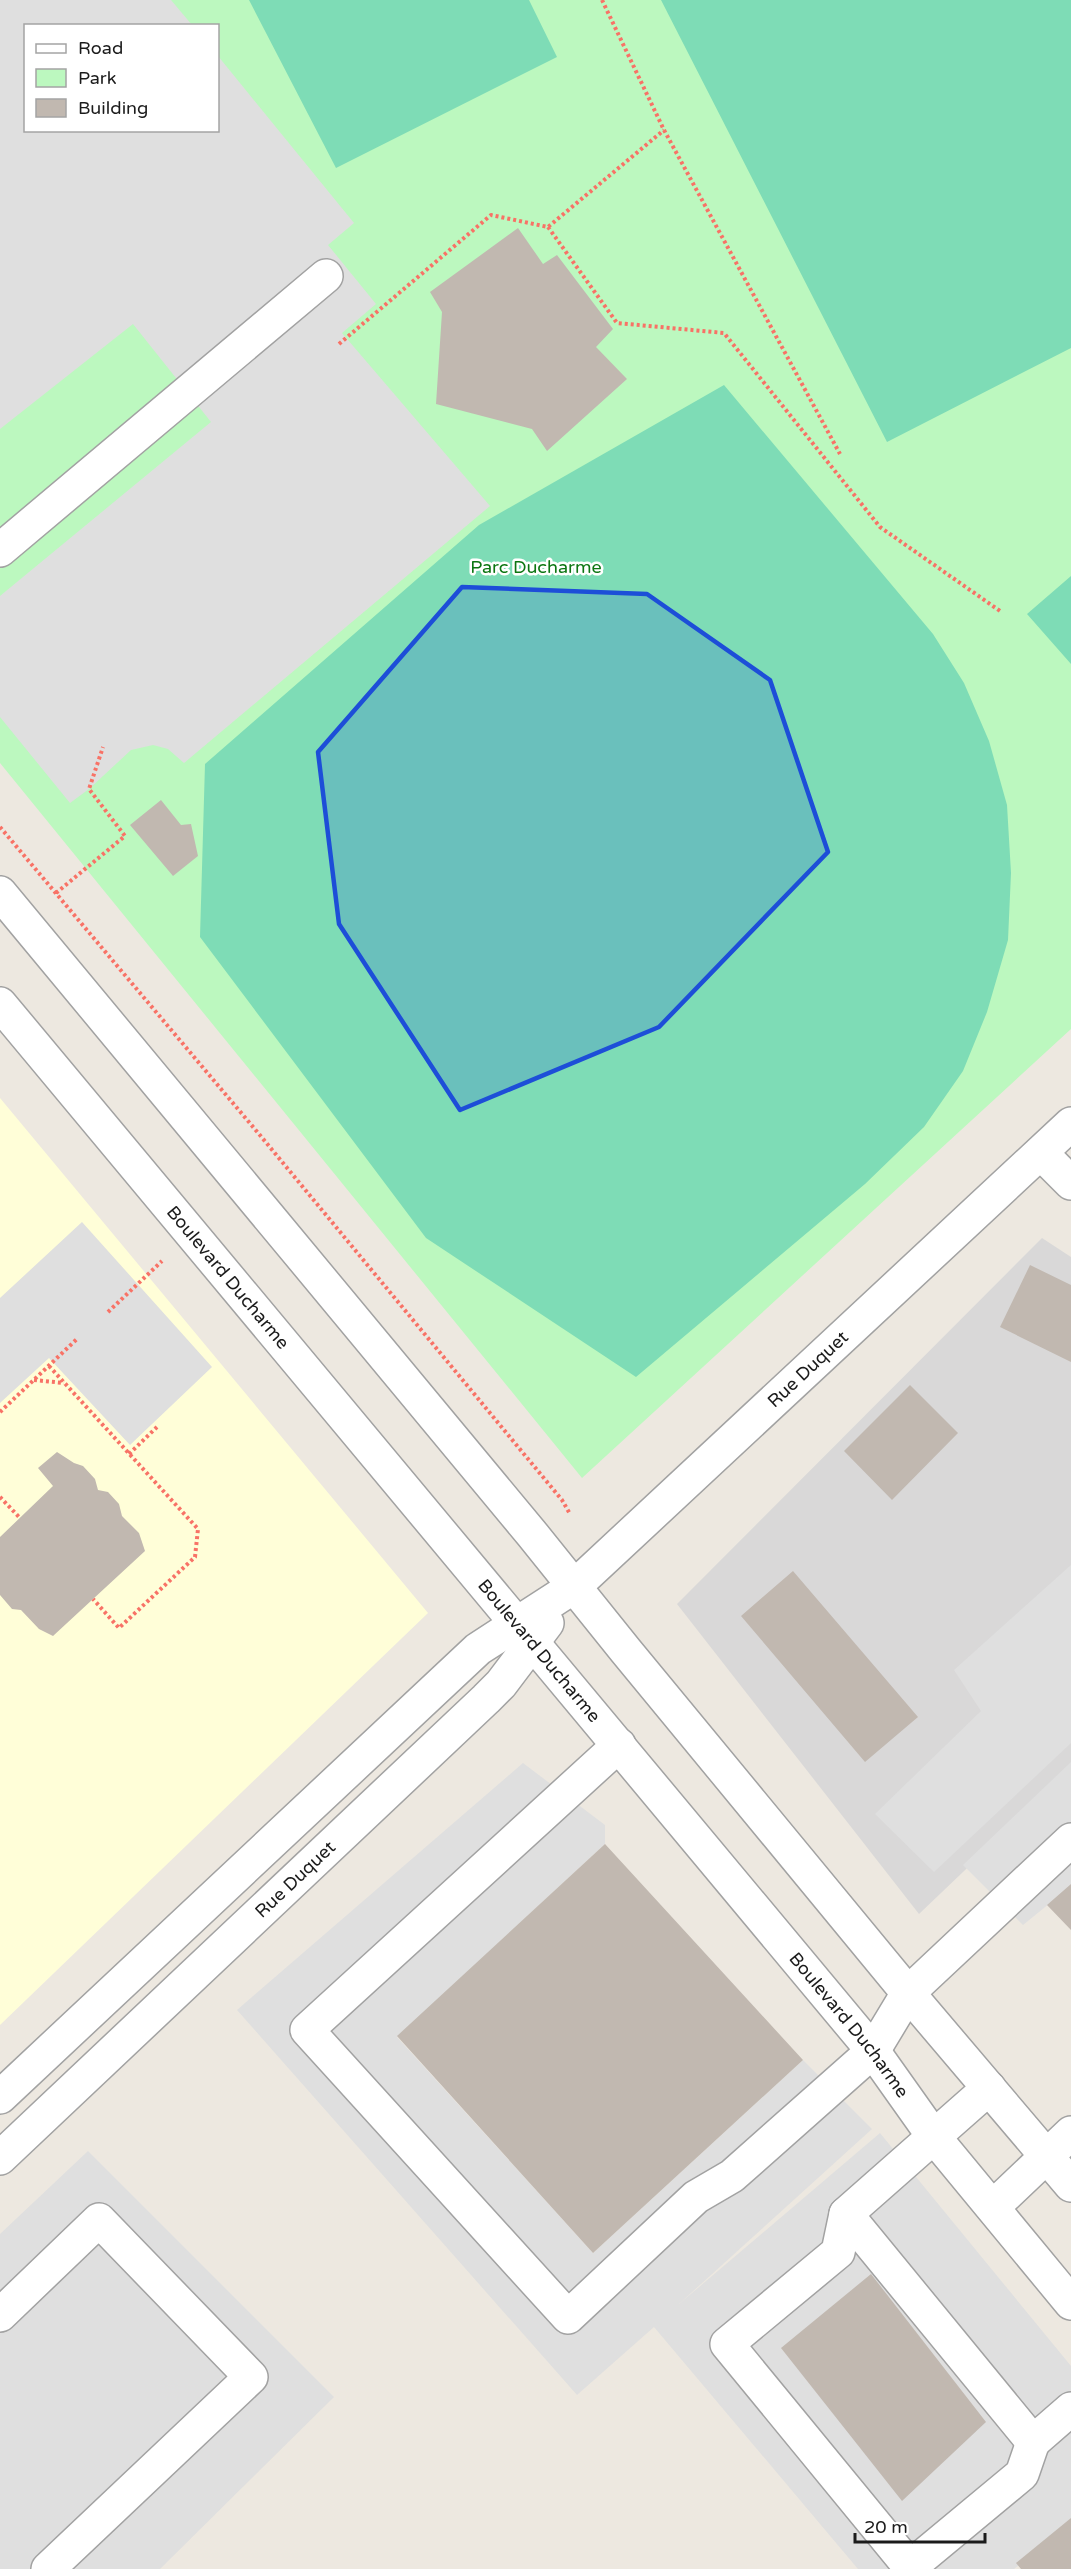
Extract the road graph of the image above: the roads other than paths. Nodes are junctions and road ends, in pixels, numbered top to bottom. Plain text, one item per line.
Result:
1 (326, 276) dead end
2 (0, 550) edge
3 (0, 893) edge
4 (0, 1004) edge
5 (1071, 1124) edge
6 (1041, 1153) junction
7 (1071, 1183) edge
8 (575, 1586) junction
9 (526, 1632) junction
10 (619, 1745) junction
11 (1071, 1840) edge
12 (908, 1993) junction
13 (873, 2050) junction
14 (989, 2088) junction
15 (0, 2097) edge
16 (1071, 2133) edge
17 (934, 2137) junction
18 (1047, 2157) junction
19 (0, 2158) edge
20 (1071, 2185) edge
21 (993, 2207) junction
22 (846, 2214) junction
23 (1071, 2303) edge
24 (0, 2314) edge
25 (1071, 2409) edge
26 (1033, 2442) junction
27 (48, 2569) edge

1 - 2 street
3 - 8 street
4 - 9 street, Boulevard Ducharme
5 - 6 street, Rue Duquet
6 - 7 street
6 - 8 street, Rue Duquet
8 - 9 street, Rue Duquet
8 - 12 street
9 - 10 street, Boulevard Ducharme
9 - 15 street, Rue Duquet
9 - 19 street, Rue Duquet
10 - 13 street, Boulevard Ducharme
10 - 13 street
11 - 12 street
12 - 13 street
12 - 14 street
13 - 17 street, Boulevard Ducharme
14 - 17 street
14 - 18 street
16 - 18 street
17 - 21 street, Boulevard Ducharme
17 - 22 street
18 - 20 street
18 - 21 street
21 - 23 street, Boulevard Ducharme
22 - 26 street
22 - 26 street
24 - 27 street
25 - 26 street

